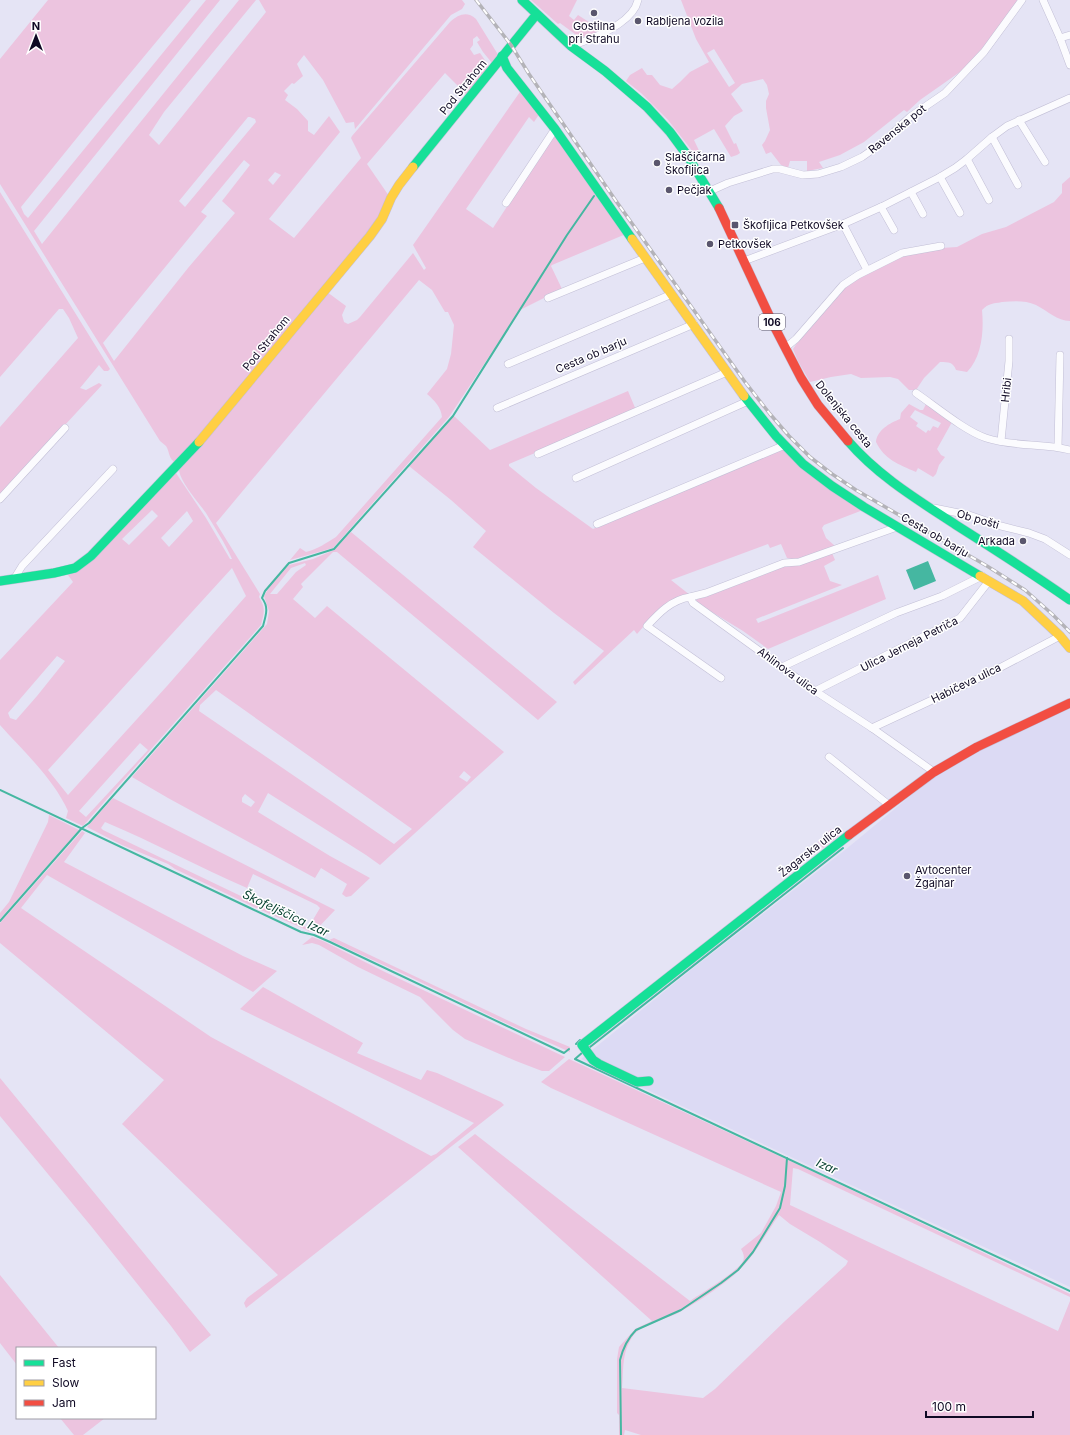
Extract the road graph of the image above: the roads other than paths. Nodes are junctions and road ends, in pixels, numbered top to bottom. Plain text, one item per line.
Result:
1 (522, 0) edge
2 (638, 0) edge
3 (1022, 0) edge
4 (1043, 0) edge
5 (536, 15) junction
6 (1070, 35) edge
7 (1060, 38) junction
8 (571, 46) junction
9 (502, 56) junction
10 (1070, 65) edge
11 (1070, 98) edge
12 (1019, 120) junction
13 (555, 129) junction
14 (992, 137) junction
15 (967, 159) junction
16 (1045, 162) dead end
17 (940, 177) junction
18 (1018, 186) dead end
19 (710, 191) junction
20 (910, 192) junction
21 (989, 200) dead end
22 (506, 203) dead end
23 (881, 207) junction
24 (960, 213) dead end
25 (923, 214) dead end
26 (843, 224) junction
27 (894, 230) dead end
28 (941, 246) dead end
29 (645, 258) junction
30 (744, 261) junction
31 (867, 270) junction
32 (672, 294) junction
33 (548, 298) dead end
34 (694, 324) junction
35 (1009, 339) dead end
36 (785, 348) junction
37 (1060, 355) dead end
38 (508, 364) dead end
39 (727, 372) junction
40 (916, 393) dead end
41 (748, 401) junction
42 (497, 408) dead end
43 (65, 428) dead end
44 (1001, 441) junction
45 (785, 445) junction
46 (1058, 447) junction
47 (1070, 450) edge
48 (538, 454) dead end
49 (113, 469) dead end
50 (576, 478) dead end
51 (0, 498) edge
52 (927, 506) junction
53 (597, 524) dead end
54 (897, 527) junction
55 (1070, 555) edge
56 (14, 579) junction
57 (985, 579) junction
58 (0, 581) edge
59 (690, 597) junction
60 (1070, 600) edge
61 (1060, 636) junction
62 (1070, 648) edge
63 (782, 667) junction
64 (721, 678) dead end
65 (815, 691) junction
66 (1070, 703) edge
67 (872, 728) junction
68 (829, 757) dead end
69 (934, 772) junction
70 (889, 805) junction
71 (649, 1081) dead end

1 - 5 street, Dolenjska cesta / 106
2 - 8 street
3 - 19 street, Ravenska pot
4 - 7 street
5 - 8 street, Dolenjska cesta / 106
5 - 9 street, Pod Strahom
6 - 7 street
7 - 10 street
8 - 19 street, Dolenjska cesta / 106
9 - 13 street, Cesta ob barju
9 - 56 street, Pod Strahom
11 - 12 street
12 - 14 street
12 - 16 street
13 - 22 street
13 - 29 street, Cesta ob barju
14 - 15 street
14 - 18 street
15 - 17 street
15 - 21 street
17 - 20 street
17 - 24 street
19 - 30 street, Dolenjska cesta / 106
20 - 23 street
20 - 25 street
23 - 26 street
23 - 27 street
26 - 30 street
26 - 31 street
28 - 31 street
29 - 32 street, Cesta ob barju
29 - 33 street
30 - 36 street, Dolenjska cesta / 106
31 - 36 street
32 - 34 street, Cesta ob barju
32 - 38 street
34 - 39 street, Cesta ob barju
34 - 42 street, Cesta ob barju
35 - 44 street, Hribi
36 - 52 street, Dolenjska cesta / 106
37 - 46 street
39 - 41 street, Cesta ob barju
39 - 48 street
40 - 44 street
41 - 45 street, Cesta ob barju
41 - 50 street
43 - 51 street
44 - 46 street
45 - 53 street
45 - 54 street, Cesta ob barju
46 - 47 street
49 - 56 street
52 - 55 street, Ob pošti
52 - 60 street, Dolenjska cesta / 106
54 - 57 street, Cesta ob barju
54 - 59 street
56 - 58 street, Pod Strahom
57 - 61 street, Cesta ob barju
57 - 63 street
57 - 65 street, Ulica Jerneja Petriča
59 - 63 street, Ahlinova ulica
59 - 64 street
61 - 62 street, Cesta ob barju
61 - 67 street, Habičeva ulica
63 - 65 street, Ahlinova ulica
65 - 67 street, Ahlinova ulica
66 - 69 street, Žagarska ulica
67 - 69 street, Ahlinova ulica
68 - 70 street
69 - 70 street, Žagarska ulica
70 - 71 street, Žagarska ulica

